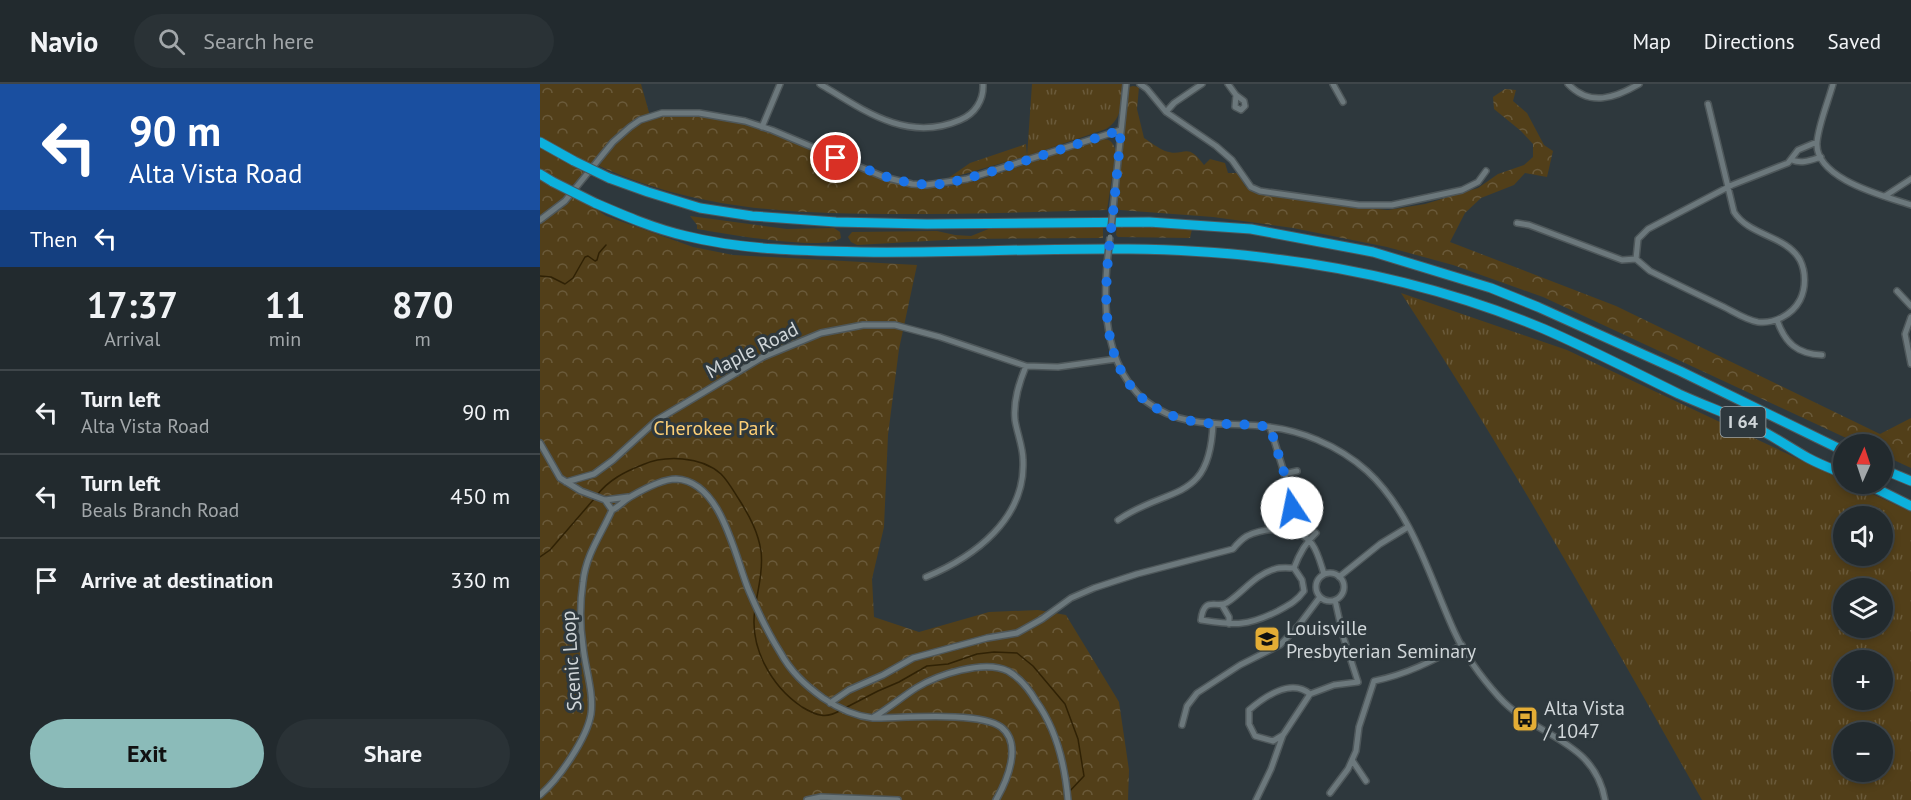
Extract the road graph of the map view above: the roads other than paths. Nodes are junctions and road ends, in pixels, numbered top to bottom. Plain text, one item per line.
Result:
1 (780, 84) edge
2 (820, 84) edge
3 (983, 84) edge
4 (1126, 84) edge
5 (1140, 84) edge
6 (1202, 84) edge
7 (1228, 84) edge
8 (1333, 84) edge
9 (1568, 84) edge
10 (1639, 84) edge
11 (1833, 84) edge
12 (1236, 95) dead end
13 (1343, 102) dead end
14 (1708, 104) dead end
15 (1166, 112) junction
16 (762, 127) junction
17 (1121, 130) junction
18 (540, 142) edge
19 (1817, 142) junction
20 (1821, 157) junction
21 (1792, 160) junction
22 (1486, 171) dead end
23 (540, 174) edge
24 (1911, 179) edge
25 (1727, 187) junction
26 (1885, 196) junction
27 (1911, 205) edge
28 (540, 220) edge
29 (1517, 222) dead end
30 (1636, 259) junction
31 (1897, 291) dead end
32 (1911, 306) edge
33 (1911, 317) edge
34 (1777, 320) junction
35 (1822, 356) dead end
36 (1116, 359) junction
37 (1911, 364) edge
38 (1026, 366) junction
39 (1213, 423) junction
40 (1270, 427) junction
41 (540, 443) edge
42 (1833, 445) edge
43 (1833, 469) edge
44 (1298, 471) dead end
45 (1893, 473) edge
46 (1284, 474) junction
47 (1911, 481) edge
48 (566, 482) junction
49 (1887, 494) edge
50 (629, 497) junction
51 (605, 500) junction
52 (1911, 506) edge
53 (612, 510) junction
54 (1118, 520) dead end
55 (1408, 527) junction
56 (1293, 532) junction
57 (1316, 533) dead end
58 (1308, 540) junction
59 (1294, 568) junction
60 (1324, 574) junction
61 (926, 577) dead end
62 (1339, 577) junction
63 (1320, 597) junction
64 (1335, 600) junction
65 (1222, 605) junction
66 (1229, 624) junction
67 (1462, 645) junction
68 (1310, 694) junction
69 (831, 703) junction
70 (873, 718) junction
71 (1182, 725) dead end
72 (1283, 735) junction
73 (1352, 760) junction
74 (1366, 781) dead end
75 (1330, 794) dead end
76 (540, 795) edge
77 (807, 800) edge
78 (898, 800) edge
79 (996, 800) edge
80 (1068, 800) edge
81 (1256, 800) edge
82 (1606, 800) edge

1 - 16 street
2 - 3 street
4 - 17 street
5 - 15 street
6 - 15 street
7 - 12 street
8 - 13 street
9 - 10 street
11 - 19 street
14 - 25 street
15 - 22 street
16 - 17 street
16 - 28 street
17 - 36 street, bridge
18 - 42 highway, I 64, bridge
19 - 20 street
19 - 21 street
20 - 21 street
20 - 26 street
21 - 25 street
23 - 43 highway, I 64, bridge
24 - 26 street
25 - 30 street
25 - 34 street
26 - 27 street
29 - 30 street
30 - 34 street
31 - 32 street
33 - 37 street
34 - 35 street
36 - 38 street, Maple Road
36 - 39 street
38 - 48 street, Maple Road
38 - 61 street
39 - 40 street
39 - 54 street
40 - 46 street
40 - 55 street
41 - 48 street
44 - 46 street
45 - 47 highway
46 - 56 street
48 - 51 street
49 - 52 highway
50 - 51 street
50 - 53 street
50 - 69 street
51 - 53 street
53 - 76 street, Scenic Loop
55 - 62 street
55 - 67 street
56 - 58 street
56 - 69 street
57 - 58 street
58 - 59 street
58 - 60 street
59 - 65 street
59 - 66 street
60 - 62 street
60 - 63 street
62 - 64 street
63 - 64 street
63 - 71 street
64 - 68 street
65 - 66 street
65 - 66 street
67 - 73 street
67 - 82 street
68 - 72 street
68 - 72 street
69 - 70 street
70 - 79 street
70 - 80 street
72 - 81 street
73 - 74 street
73 - 75 street
77 - 78 street

